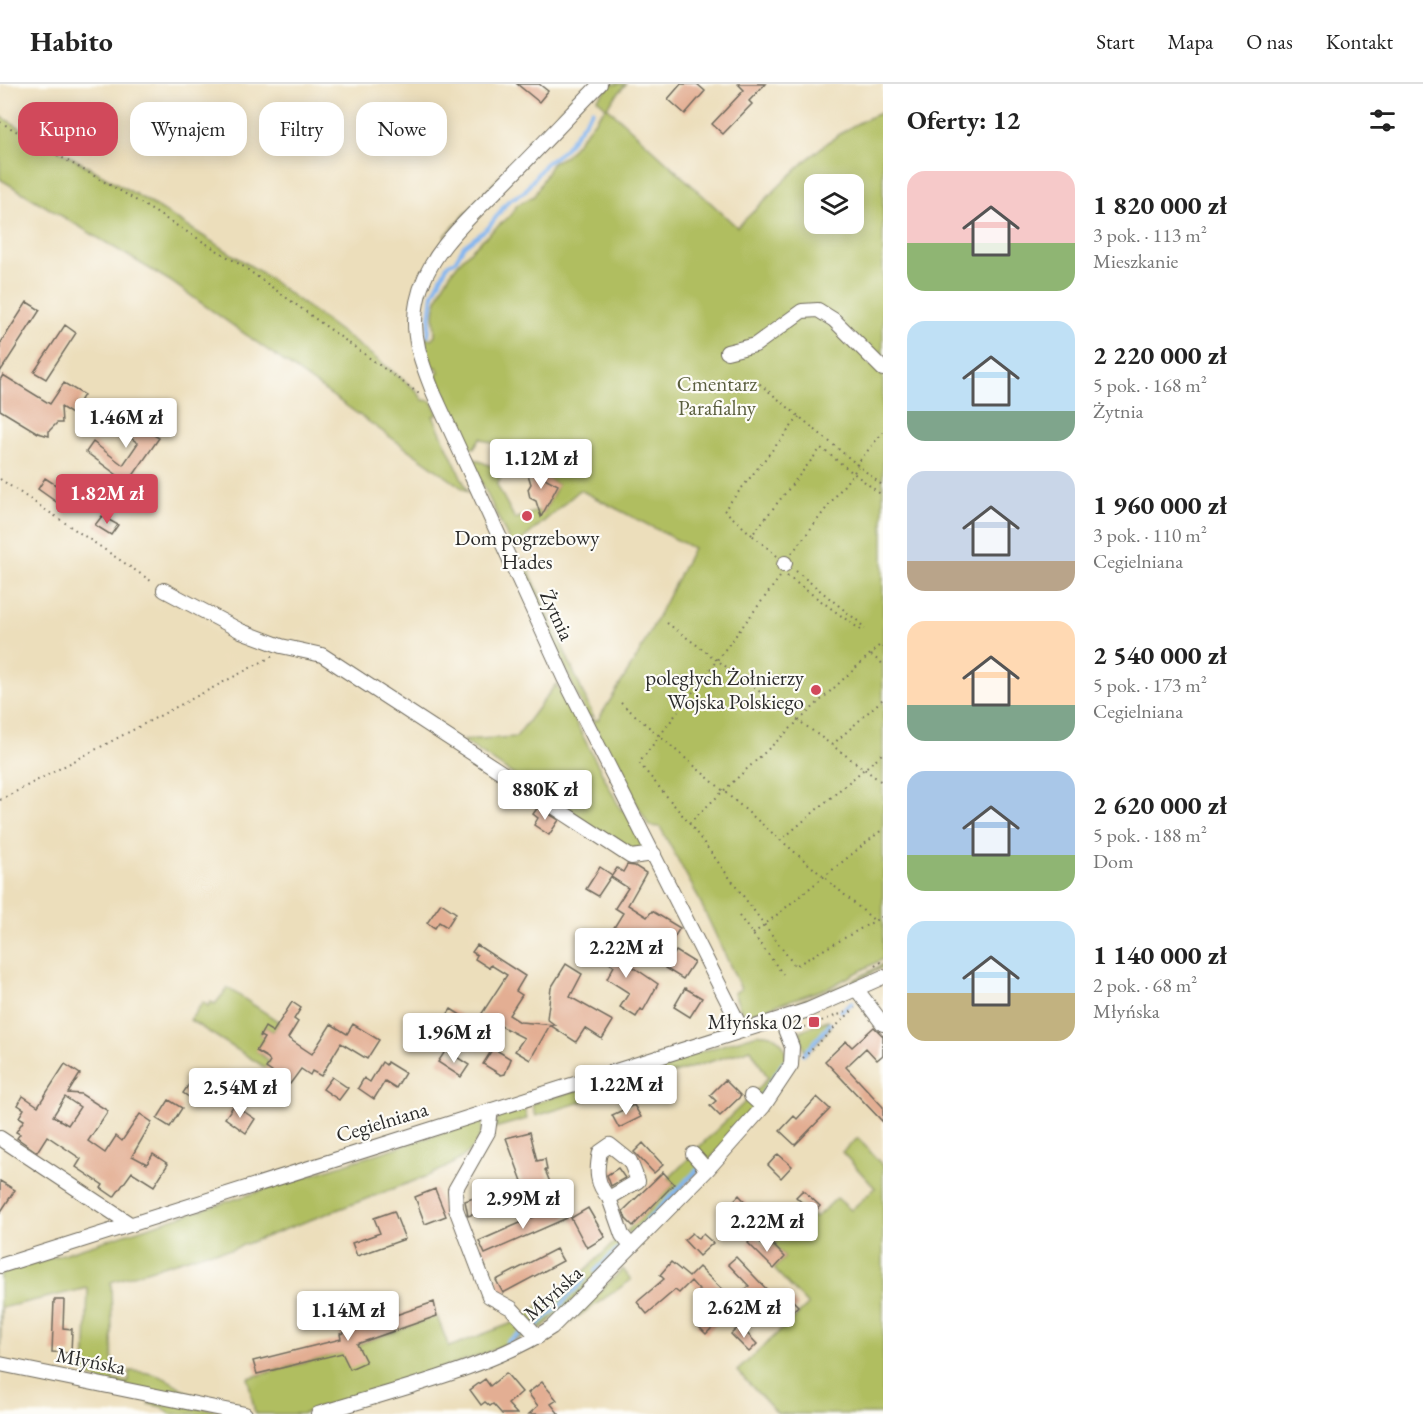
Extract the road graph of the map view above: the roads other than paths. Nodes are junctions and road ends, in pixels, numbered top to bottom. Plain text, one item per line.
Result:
1 (600, 84) edge
2 (727, 352) dead end
3 (883, 369) edge
4 (164, 590) road end
5 (654, 854) junction
6 (883, 977) edge
7 (857, 990) junction
8 (781, 1019) junction
9 (883, 1024) edge
10 (742, 1030) junction
11 (751, 1096) dead end
12 (763, 1107) junction
13 (491, 1110) junction
14 (0, 1138) edge
15 (693, 1154) dead end
16 (707, 1170) junction
17 (609, 1198) dead end
18 (130, 1224) junction
19 (631, 1246) junction
20 (0, 1266) edge
21 (538, 1336) junction
22 (0, 1364) edge
23 (245, 1414) edge
24 (318, 1414) edge

1 - 5 street, Żytnia
2 - 3 street
4 - 5 street
5 - 10 street, Żytnia
6 - 7 street, Cegielniana
7 - 8 street, Cegielniana
7 - 9 street
8 - 10 street, Cegielniana
8 - 12 street, Młyńska
10 - 13 street, Cegielniana
11 - 12 street
12 - 16 street, Młyńska
13 - 18 street, Cegielniana
13 - 21 street
14 - 18 street
15 - 16 street
16 - 19 street, Młyńska
17 - 19 street
18 - 20 street, Cegielniana
19 - 21 street, Młyńska
21 - 24 street, Młyńska
22 - 23 street, Młyńska

